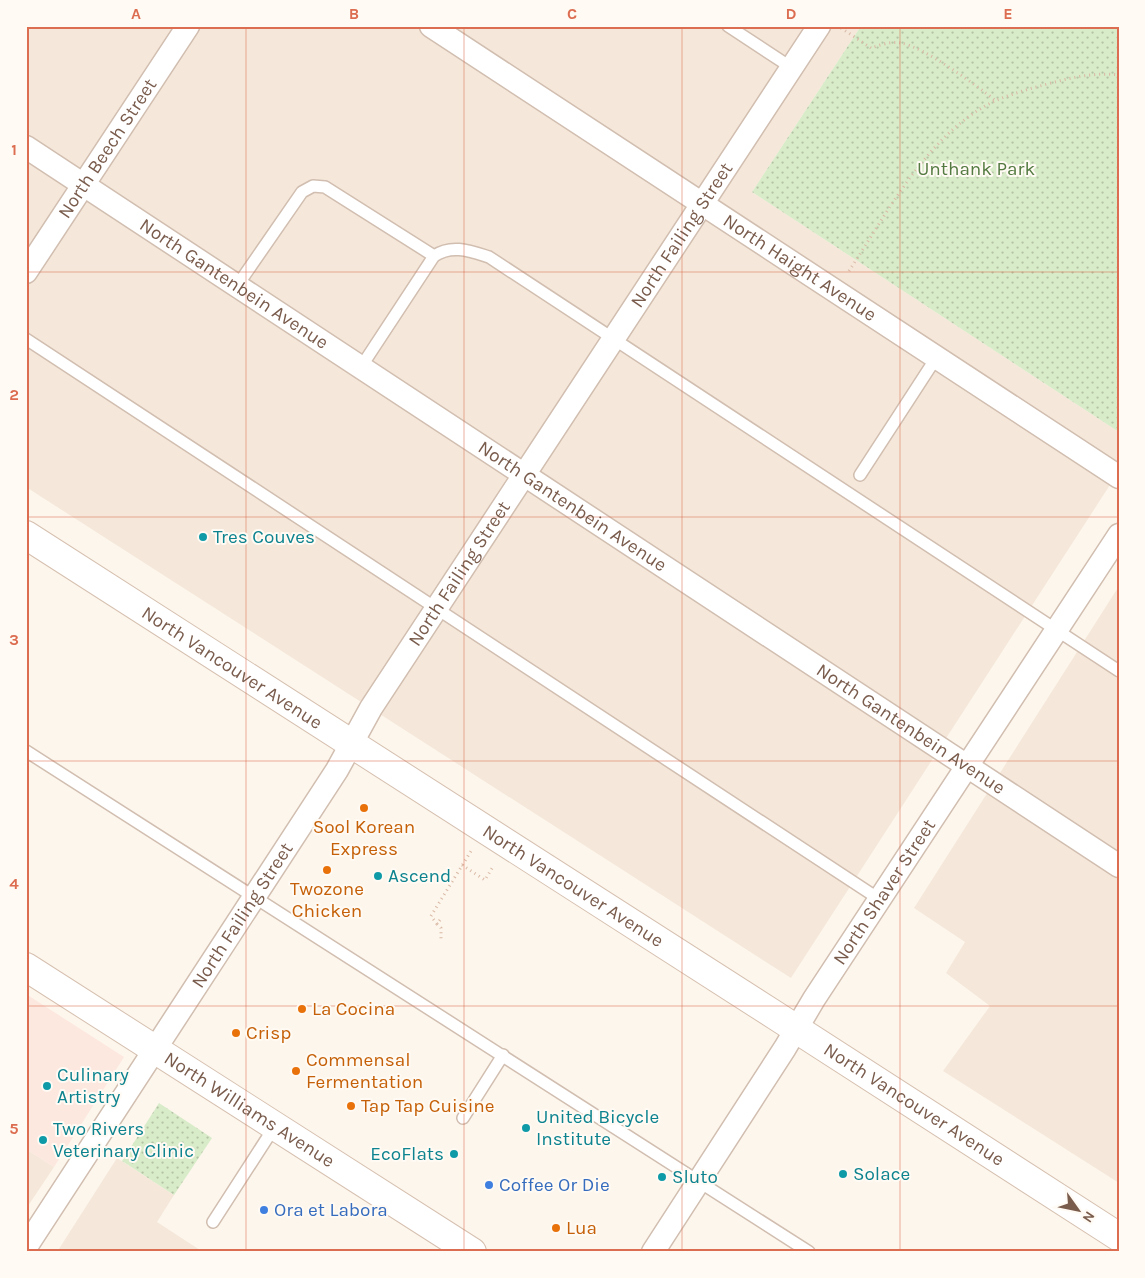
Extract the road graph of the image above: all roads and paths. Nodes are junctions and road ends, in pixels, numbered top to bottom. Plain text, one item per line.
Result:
1 (188, 26) edge
2 (431, 26) edge
3 (728, 26) edge
4 (819, 26) edge
5 (839, 26) edge
6 (792, 68) junction
7 (1119, 75) edge
8 (996, 101) junction
9 (26, 147) edge
10 (84, 185) junction
11 (702, 204) junction
12 (434, 256) junction
13 (26, 272) edge
14 (237, 286) junction
15 (836, 292) junction
16 (26, 339) edge
17 (614, 339) junction
18 (936, 358) junction
19 (360, 367) junction
20 (525, 475) junction
21 (860, 475) dead end
22 (1119, 477) edge
23 (26, 535) edge
24 (1119, 535) edge
25 (436, 610) junction
26 (1056, 630) junction
27 (1119, 671) edge
28 (350, 745) junction
29 (26, 751) edge
30 (967, 766) junction
31 (485, 830) junction
32 (508, 844) junction
33 (462, 865) junction
34 (1119, 866) edge
35 (254, 896) junction
36 (879, 899) junction
37 (440, 920) dead end
38 (437, 924) junction
39 (441, 941) dead end
40 (26, 967) edge
41 (797, 1028) junction
42 (154, 1048) junction
43 (503, 1055) junction
44 (463, 1118) dead end
45 (275, 1126) junction
46 (699, 1181) junction
47 (213, 1222) dead end
48 (1119, 1237) edge
49 (26, 1247) edge
50 (472, 1252) edge
51 (653, 1252) edge
52 (809, 1252) edge

1 - 10 street, North Beech Street
2 - 11 street, North Haight Avenue
3 - 6 lane
4 - 6 street, North Failing Street
5 - 8 path
6 - 11 street, North Failing Street
7 - 8 path
8 - 15 path
9 - 10 street, North Gantenbein Avenue
10 - 13 street, North Beech Street
10 - 14 street, North Gantenbein Avenue
11 - 15 street, North Haight Avenue
11 - 17 street, North Failing Street
12 - 14 lane
12 - 17 lane
12 - 19 lane
14 - 19 street, North Gantenbein Avenue
15 - 18 street, North Haight Avenue
16 - 25 lane
17 - 20 street, North Failing Street
17 - 26 lane
18 - 21 lane
18 - 22 street, North Haight Avenue
19 - 20 street, North Gantenbein Avenue
20 - 25 street, North Failing Street
20 - 30 street, North Gantenbein Avenue
23 - 28 main road, North Vancouver Avenue
24 - 26 street, North Shaver Street
25 - 28 street, North Failing Street
25 - 36 lane
26 - 27 lane
26 - 30 street, North Shaver Street
28 - 31 main road, North Vancouver Avenue
28 - 35 street, North Failing Street
29 - 35 lane
30 - 34 street, North Gantenbein Avenue
30 - 36 street, North Shaver Street
31 - 32 main road, North Vancouver Avenue
31 - 33 path
32 - 33 path
32 - 41 main road, North Vancouver Avenue
33 - 38 path
35 - 42 street, North Failing Street
35 - 43 lane
36 - 41 street, North Shaver Street
37 - 38 path
38 - 39 path
40 - 42 main road, North Williams Avenue
41 - 46 street, North Shaver Street
41 - 48 main road, North Vancouver Avenue
42 - 45 main road, North Williams Avenue
42 - 49 street, North Failing Street
43 - 44 lane
43 - 46 lane
45 - 47 lane
45 - 50 main road, North Williams Avenue
46 - 51 street, North Shaver Street
46 - 52 lane

